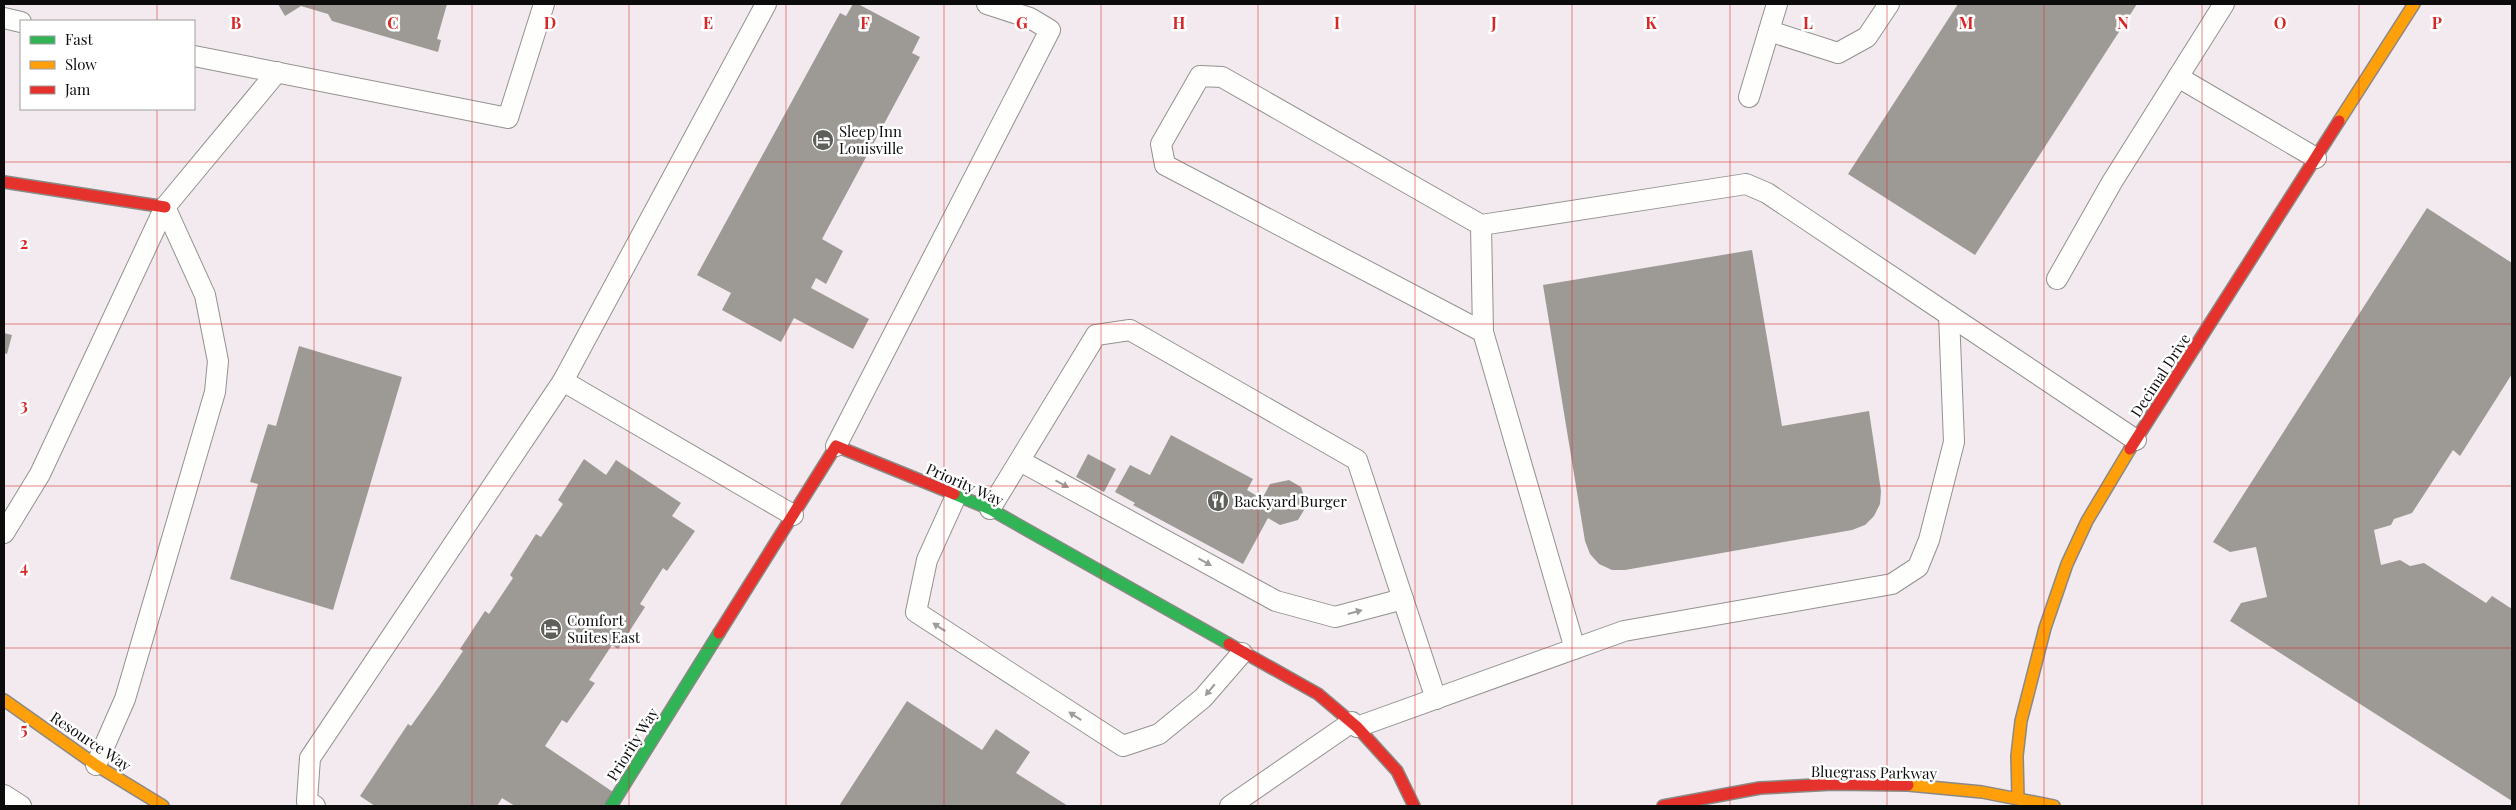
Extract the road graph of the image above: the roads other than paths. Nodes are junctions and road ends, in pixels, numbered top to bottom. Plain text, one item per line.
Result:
1 (544, 4) edge
2 (766, 4) edge
3 (986, 4) edge
4 (1777, 4) edge
5 (1889, 4) edge
6 (2224, 4) edge
7 (2414, 4) edge
8 (4, 18) edge
9 (20, 22) edge
10 (1769, 31) junction
11 (195, 56) edge
12 (277, 72) junction
13 (2178, 77) junction
14 (1749, 96) dead end
15 (2316, 158) junction
16 (4, 182) edge
17 (165, 207) junction
18 (1481, 225) junction
19 (2057, 279) dead end
20 (1949, 315) junction
21 (1483, 332) junction
22 (563, 381) junction
23 (2136, 440) junction
24 (836, 446) junction
25 (1020, 461) junction
26 (956, 496) junction
27 (990, 510) junction
28 (793, 515) junction
29 (4, 533) edge
30 (1403, 599) junction
31 (1575, 649) junction
32 (1242, 653) junction
33 (1436, 699) junction
34 (6, 705) edge
35 (1355, 725) junction
36 (96, 765) junction
37 (4, 795) edge
38 (2018, 797) junction
39 (21, 806) edge
40 (163, 806) edge
41 (316, 806) edge
42 (611, 806) edge
43 (1230, 806) edge
44 (1414, 806) edge
45 (1663, 806) edge
46 (2054, 806) edge

1 - 12 lane
2 - 22 lane
3 - 24 lane
4 - 10 lane
5 - 10 lane
6 - 13 lane
7 - 15 street, Decimal Drive
8 - 9 lane
10 - 14 lane
11 - 12 lane
12 - 17 lane
13 - 15 lane
13 - 19 lane
15 - 23 street, Decimal Drive
16 - 17 street
17 - 29 lane
17 - 36 lane
18 - 20 lane
18 - 21 lane
18 - 21 lane
20 - 23 lane
20 - 31 lane
21 - 31 lane
22 - 28 lane
22 - 41 lane
23 - 38 street, Decimal Drive
24 - 26 street, Priority Way
24 - 28 street, Priority Way
25 - 27 lane
25 -> 30 lane
25 - 30 lane
26 - 27 street, Priority Way
32 -> 26 lane
27 - 32 street, Priority Way
28 - 42 street, Priority Way
30 - 33 lane
31 - 33 lane
32 - 35 street, Priority Way
33 - 35 lane
34 - 36 street, Resource Way
35 - 43 lane
35 - 44 street, Priority Way
36 - 40 street, Resource Way
37 - 39 lane
38 - 45 street, Bluegrass Parkway
38 - 46 street, Bluegrass Parkway

